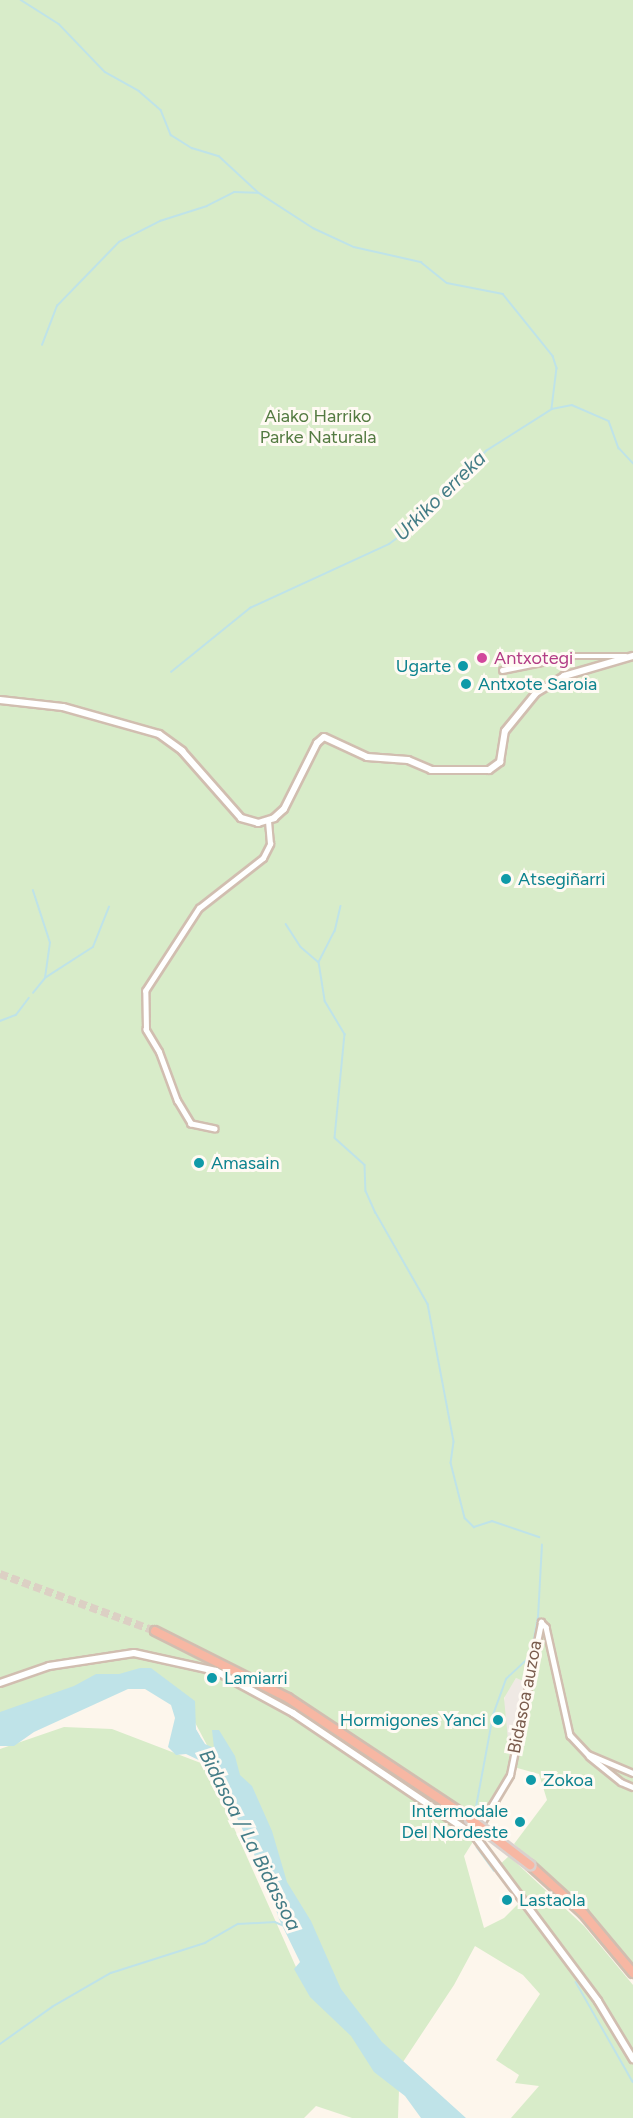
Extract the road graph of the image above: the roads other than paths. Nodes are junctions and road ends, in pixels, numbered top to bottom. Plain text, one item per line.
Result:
1 (632, 656) edge
2 (502, 670) dead end
3 (0, 700) edge
4 (268, 821) junction
5 (215, 1129) dead end
6 (156, 1631) tunnel mouth
7 (0, 1683) edge
8 (588, 1754) junction
9 (633, 1773) edge
10 (633, 1786) edge
11 (474, 1835) junction
12 (633, 1972) edge
13 (633, 2059) edge

1 - 2 street
1 - 4 street
3 - 4 street
4 - 5 street
6 - 12 highway, bridge
7 - 11 street
8 - 9 street, Bidasoa auzoa
8 - 10 street, Bidasoa auzoa
8 - 11 street, Bidasoa auzoa
11 - 13 street

